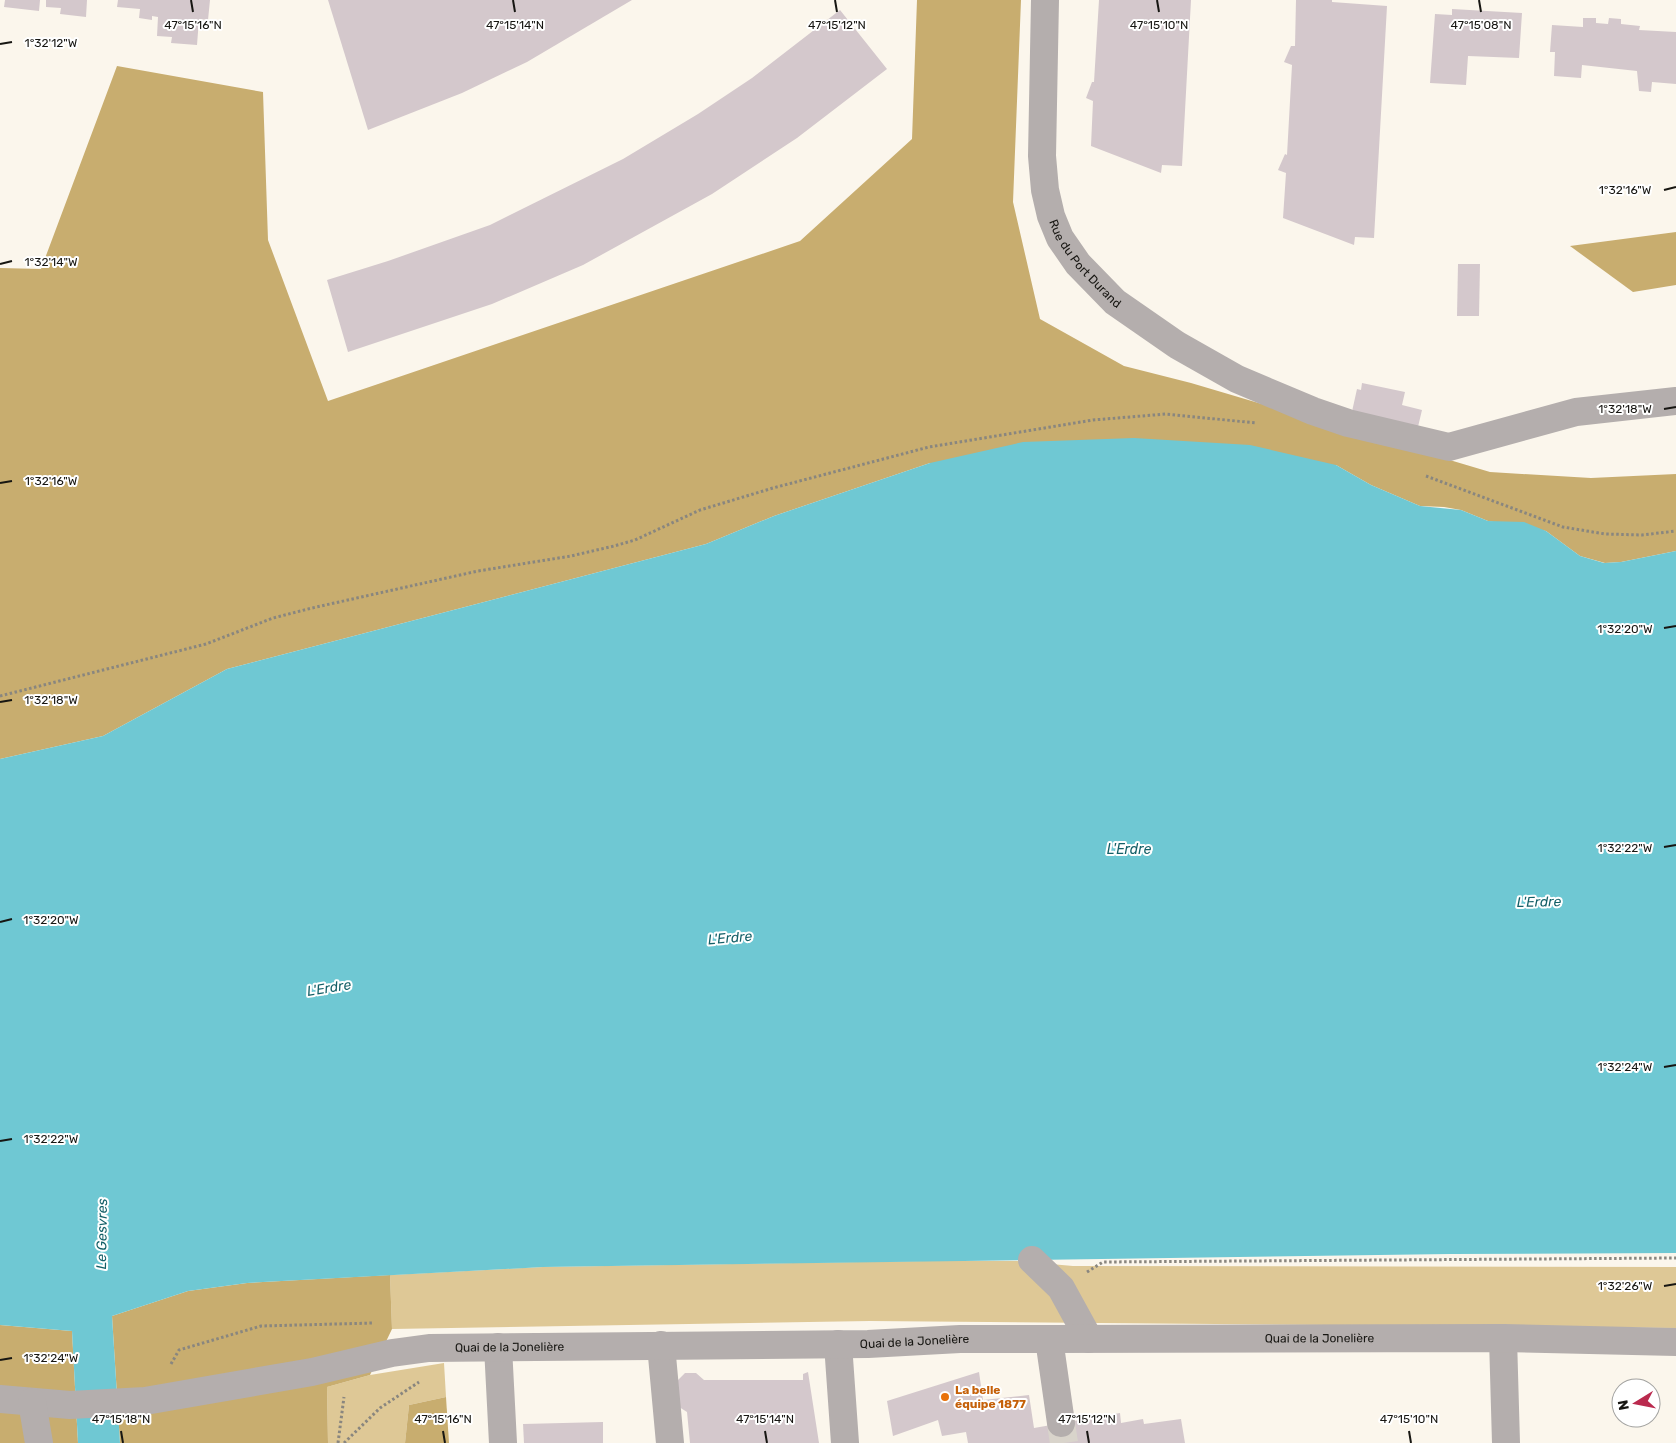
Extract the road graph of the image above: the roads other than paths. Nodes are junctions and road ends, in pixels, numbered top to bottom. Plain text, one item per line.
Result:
1 (1045, 0) edge
2 (1676, 401) edge
3 (1032, 1260) dead end
4 (1503, 1338) junction
5 (1048, 1339) junction
6 (1088, 1339) junction
7 (1676, 1342) edge
8 (838, 1344) junction
9 (498, 1346) junction
10 (661, 1346) junction
11 (0, 1399) edge
12 (32, 1402) junction
13 (1060, 1423) tunnel mouth
14 (39, 1443) edge
15 (503, 1443) edge
16 (670, 1443) edge
17 (845, 1443) edge
18 (1506, 1443) edge

1 - 2 street, Rue du Port Durand
3 - 6 street
4 - 6 street, Quai de la Jonelière
4 - 7 street, Quai de la Jonelière
4 - 18 street
5 - 6 street, Quai de la Jonelière
5 - 8 street, Quai de la Jonelière
5 - 13 street
8 - 10 street, Quai de la Jonelière
8 - 17 street
9 - 10 street, Quai de la Jonelière
9 - 12 street, Quai de la Jonelière
9 - 15 street
10 - 16 street
11 - 12 street, Quai de la Jonelière
12 - 14 street

